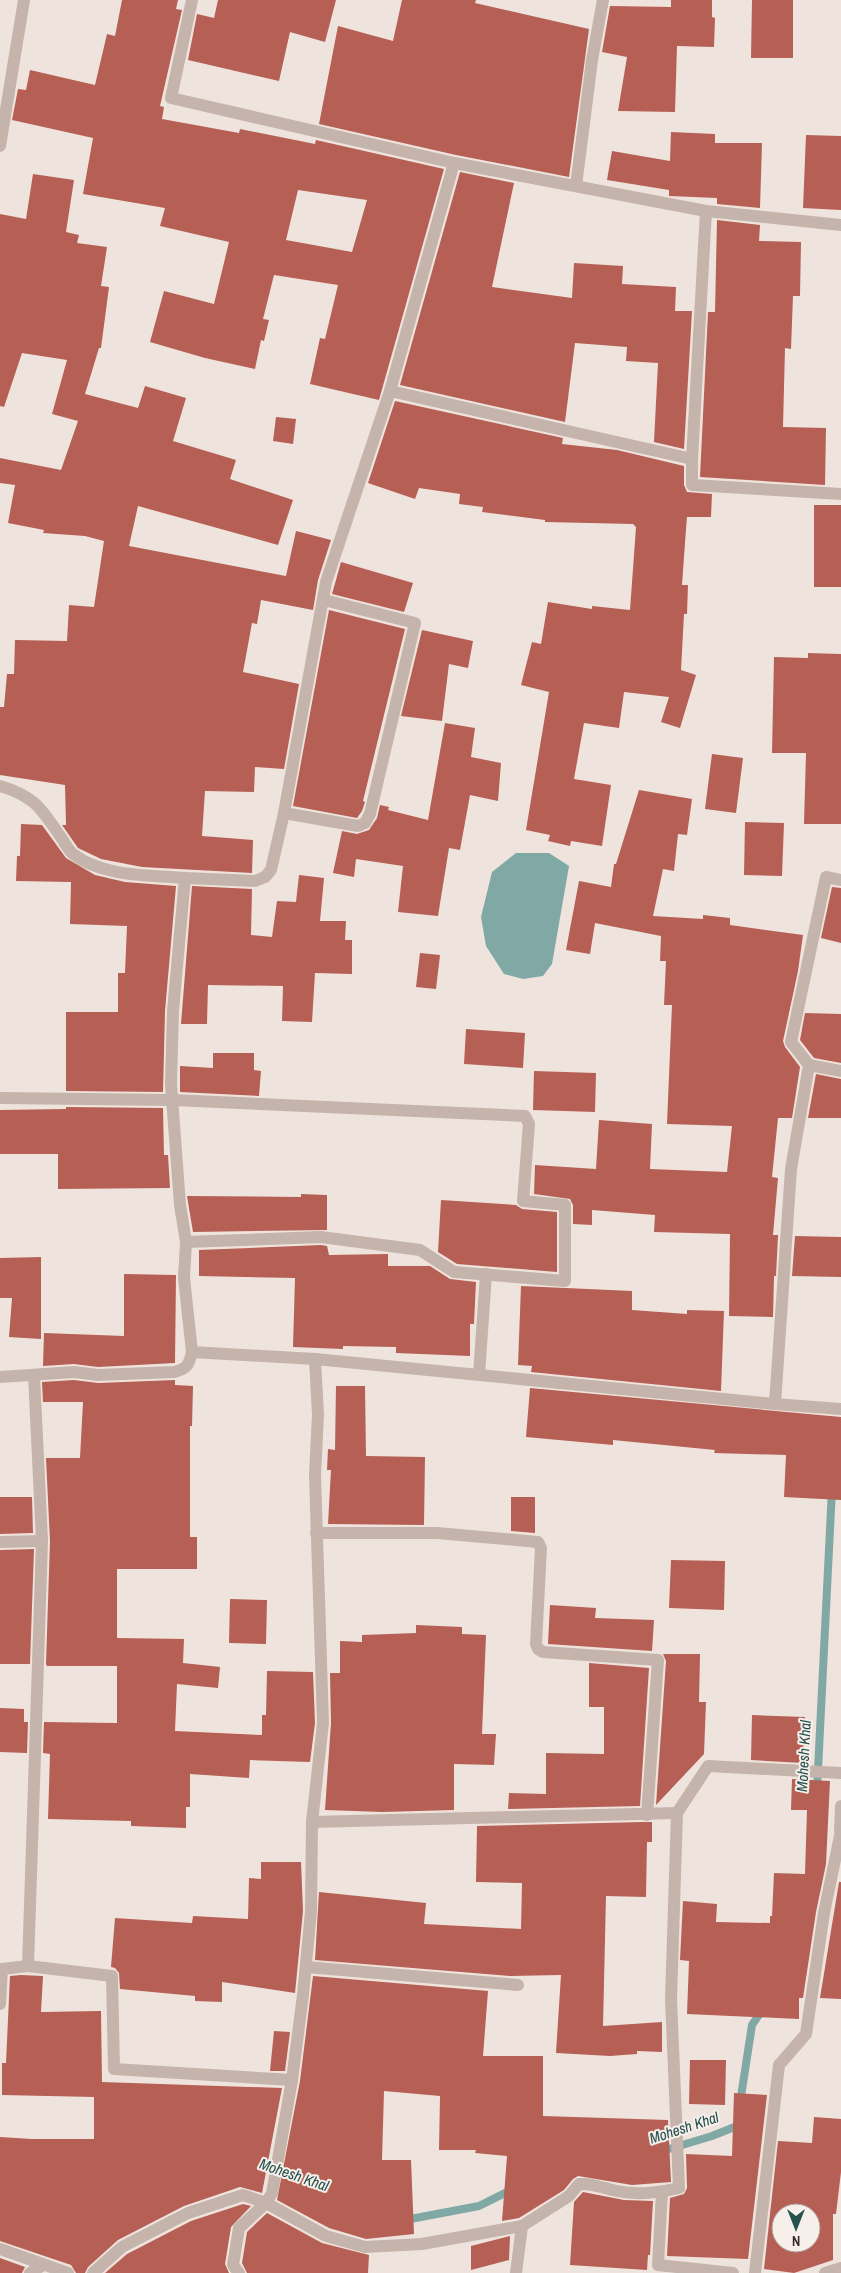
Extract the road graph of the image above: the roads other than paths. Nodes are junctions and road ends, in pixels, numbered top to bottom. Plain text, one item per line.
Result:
1 (24, 0) edge
2 (192, 0) edge
3 (603, 0) edge
4 (0, 146) edge
5 (454, 163) junction
6 (576, 186) junction
7 (706, 211) junction
8 (841, 225) edge
9 (390, 391) junction
10 (692, 459) junction
11 (841, 494) edge
12 (324, 600) junction
13 (0, 786) edge
14 (284, 813) junction
15 (185, 878) junction
16 (841, 880) edge
17 (808, 1065) junction
18 (841, 1071) edge
19 (0, 1098) edge
20 (173, 1100) junction
21 (186, 1242) junction
22 (486, 1274) junction
23 (192, 1352) junction
24 (314, 1359) junction
25 (34, 1375) junction
26 (478, 1375) junction
27 (0, 1377) edge
28 (775, 1404) junction
29 (841, 1409) edge
30 (316, 1534) junction
31 (42, 1541) junction
32 (0, 1542) edge
33 (841, 1773) edge
34 (841, 1806) edge
35 (676, 1813) junction
36 (647, 1815) junction
37 (312, 1822) junction
38 (841, 1831) edge
39 (28, 1966) junction
40 (306, 1967) junction
41 (518, 1985) dead end
42 (0, 2004) edge
43 (292, 2080) junction
44 (662, 2192) junction
45 (266, 2203) junction
46 (522, 2226) junction
47 (0, 2249) edge
48 (43, 2265) junction
49 (841, 2268) edge
50 (655, 2269) edge
51 (30, 2273) edge
52 (68, 2273) edge
53 (93, 2273) edge
54 (239, 2273) edge
55 (516, 2273) edge
56 (733, 2273) edge
57 (755, 2273) edge
58 (825, 2273) edge

1 - 4 street
2 - 5 street
3 - 6 street
5 - 6 street
5 - 9 street
6 - 7 street
7 - 8 street
7 - 10 street
9 - 10 street
9 - 12 street
10 - 11 street
12 - 14 street
12 - 14 street
13 - 15 street
14 - 15 street
15 - 20 street
16 - 17 street
17 - 18 street
17 - 28 street
19 - 20 street
20 - 21 street
20 - 22 street
21 - 22 street
21 - 23 street
22 - 26 street
23 - 24 street
23 - 25 street
24 - 26 street
24 - 30 street
25 - 27 street
25 - 31 street
26 - 28 street
28 - 29 street
30 - 36 street
30 - 37 street
31 - 32 street
31 - 39 street
33 - 35 street
34 - 38 street
35 - 36 street
35 - 44 street
36 - 37 street
37 - 40 street
38 - 57 street
39 - 42 street
39 - 43 street
40 - 41 street
40 - 43 street
43 - 45 street
44 - 46 street
44 - 50 street
45 - 46 street
45 - 53 street
45 - 54 street
46 - 55 street
47 - 48 street
48 - 51 street
48 - 52 street
49 - 58 street
50 - 56 street

